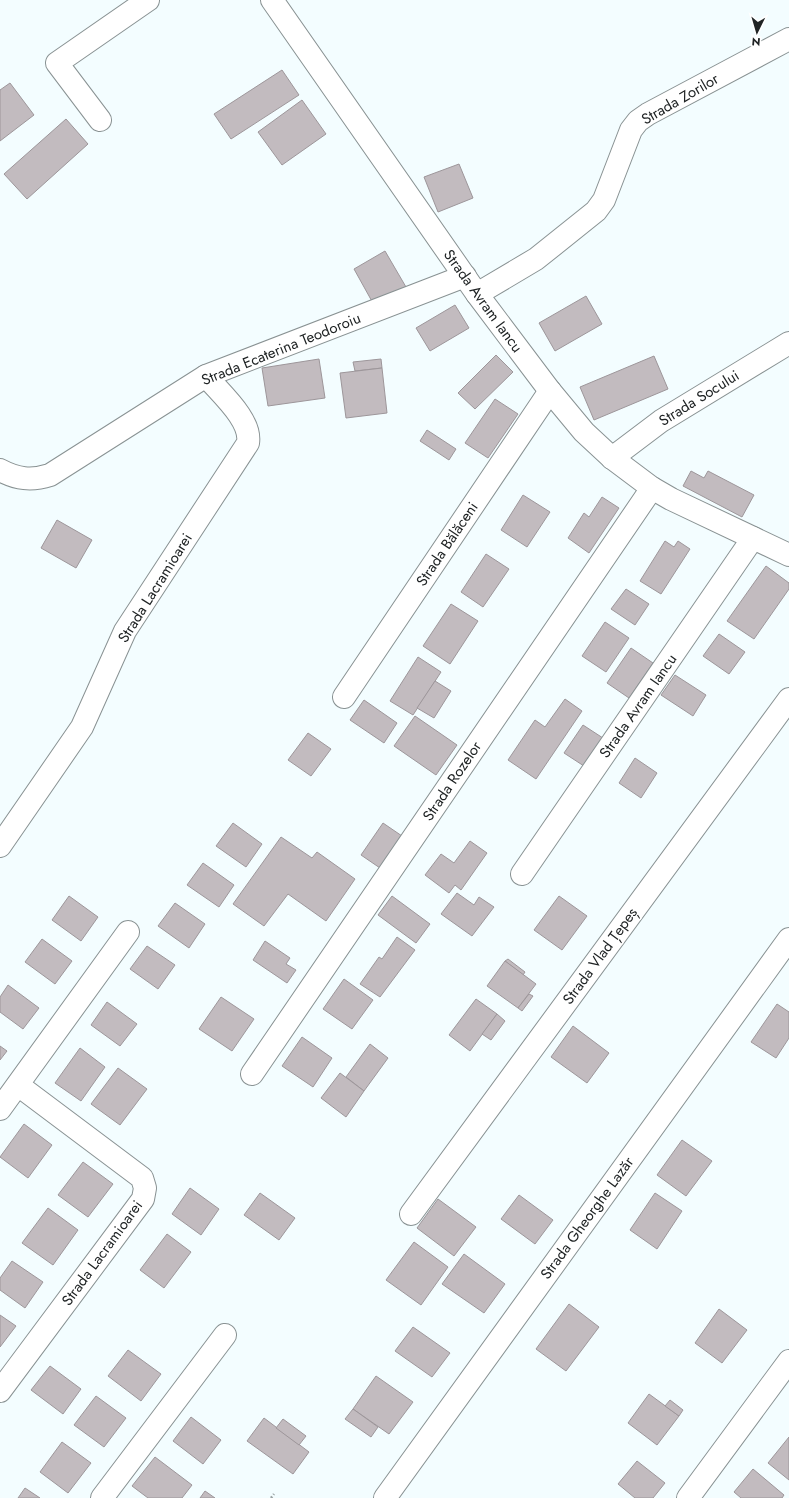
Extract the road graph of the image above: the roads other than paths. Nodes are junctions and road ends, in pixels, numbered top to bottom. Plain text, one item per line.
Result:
1 (148, 0) edge
2 (272, 0) edge
3 (789, 39) edge
4 (100, 120) dead end
5 (465, 276) junction
6 (477, 294) junction
7 (789, 343) edge
8 (206, 376) junction
9 (550, 391) junction
10 (612, 458) junction
11 (0, 470) edge
12 (652, 488) junction
13 (753, 538) junction
14 (789, 555) edge
15 (344, 697) dead end
16 (789, 698) edge
17 (0, 846) edge
18 (522, 874) dead end
19 (128, 932) dead end
20 (789, 939) edge
21 (252, 1074) dead end
22 (18, 1085) junction
23 (0, 1109) edge
24 (411, 1214) dead end
25 (225, 1335) dead end
26 (789, 1362) edge
27 (0, 1391) edge
28 (102, 1498) edge
29 (385, 1498) edge
30 (688, 1498) edge

1 - 4 street
2 - 5 street, Strada Avram Iancu
3 - 6 street, Strada Zorilor
5 - 6 street, Strada Avram Iancu
5 - 8 street, Strada Ecaterina Teodoroiu
6 - 9 street, Strada Avram Iancu
7 - 10 street, Strada Socului
8 - 11 street, Strada Ecaterina Teodoroiu
8 - 17 street, Strada Lacramioarei
9 - 10 street, Strada Avram Iancu
9 - 15 street, Strada Bălăceni
10 - 12 street, Strada Avram Iancu
12 - 13 street, Strada Avram Iancu
12 - 21 street, Strada Rozelor
13 - 14 street, Strada Avram Iancu
13 - 18 street, Strada Avram Iancu
16 - 24 street, Strada Vlad Țepeș
19 - 22 street
20 - 29 street, Strada Gheorghe Lazăr
22 - 23 street
22 - 27 street, Strada Lacramioarei
25 - 28 street
26 - 30 street

